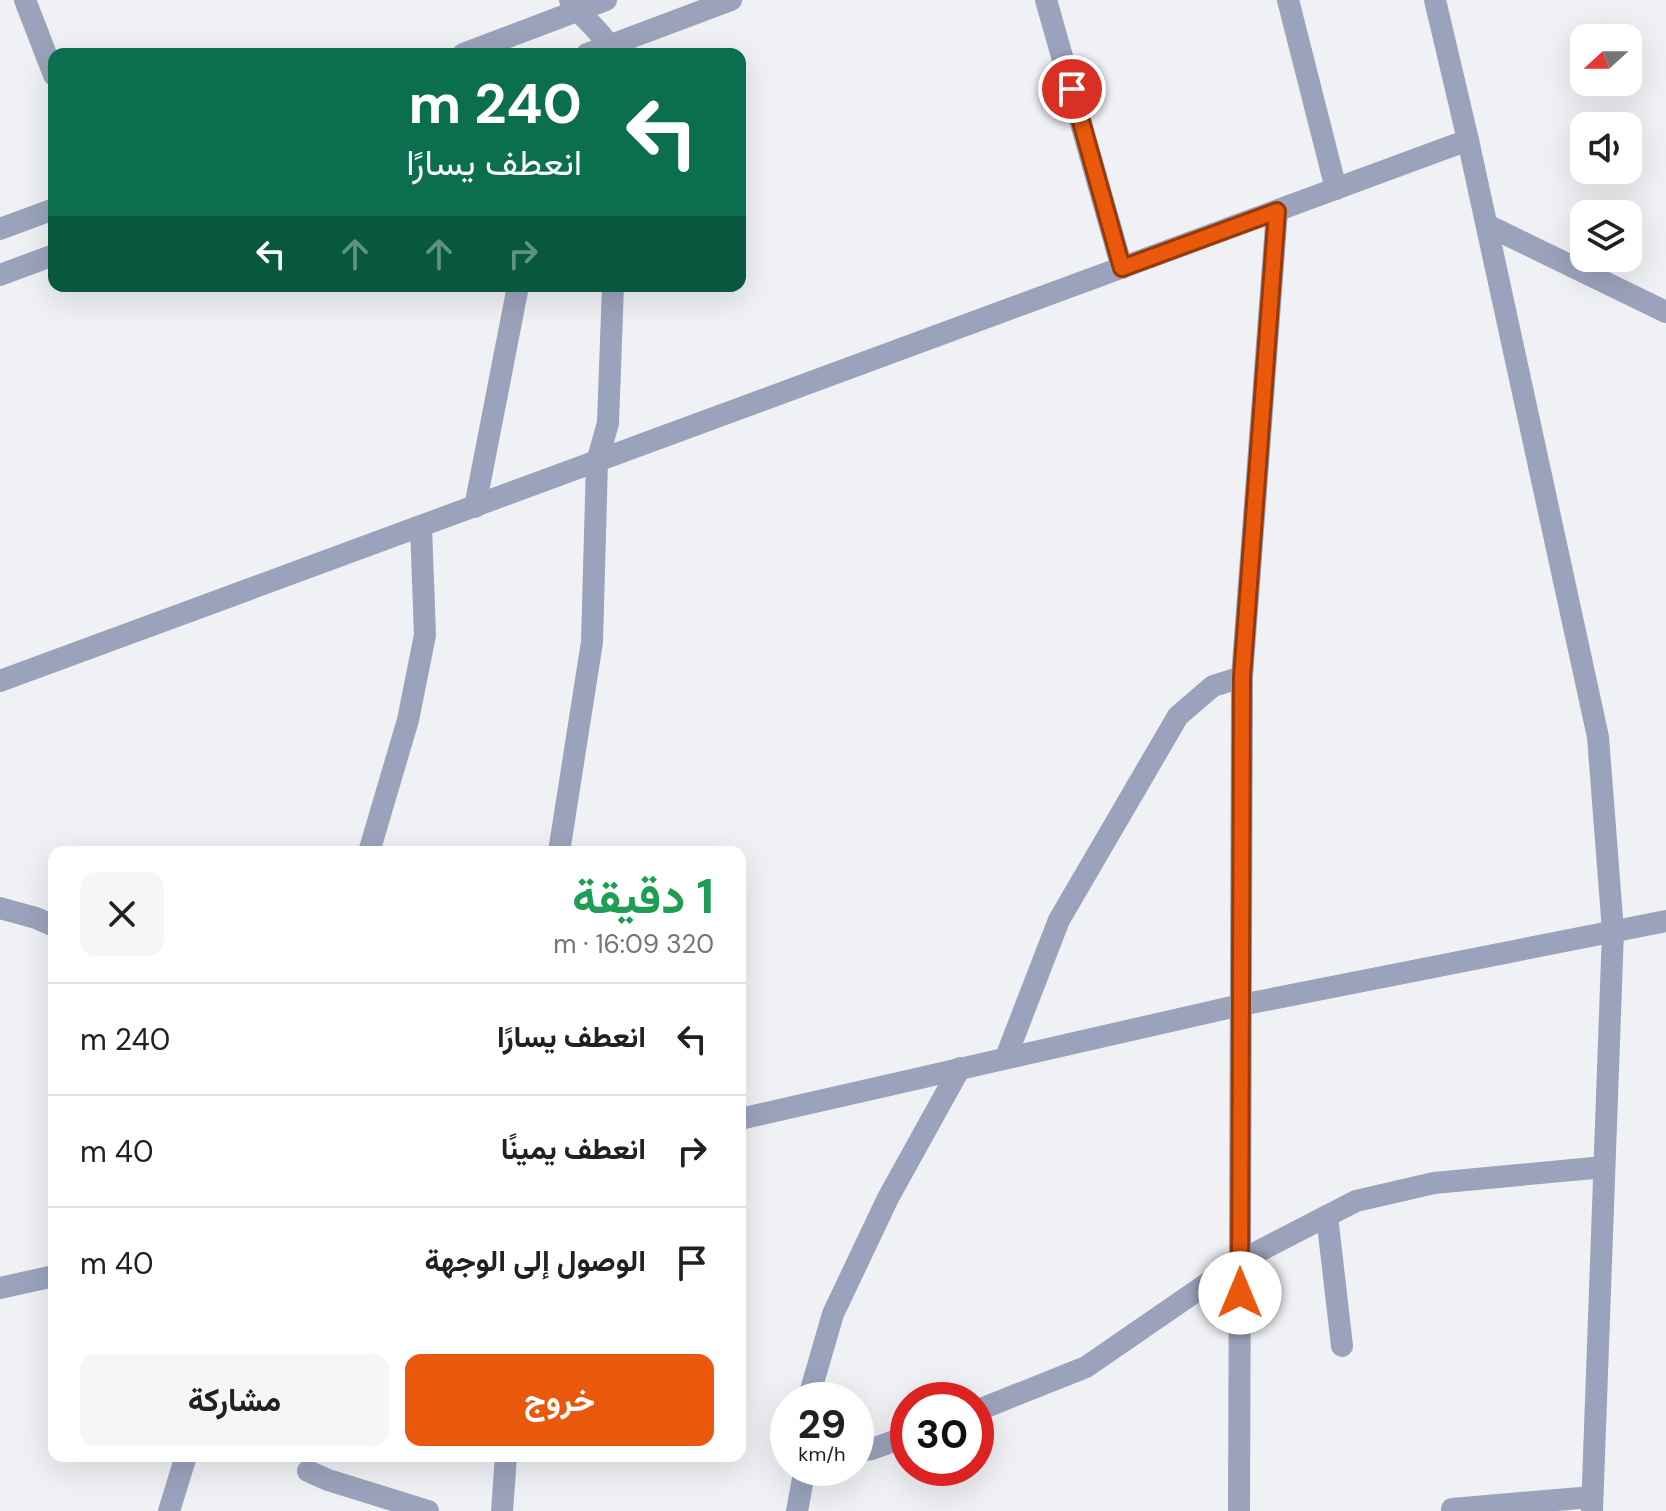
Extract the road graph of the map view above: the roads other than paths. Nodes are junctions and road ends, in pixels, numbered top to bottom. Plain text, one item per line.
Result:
1 (25, 0) edge
2 (606, 0) edge
3 (731, 0) edge
4 (1046, 0) edge
5 (1288, 0) edge
6 (1435, 0) edge
7 (573, 6) edge
8 (477, 48) edge
9 (608, 48) edge
10 (615, 48) edge
11 (48, 59) edge
12 (1468, 140) junction
13 (1336, 189) junction
14 (48, 211) edge
15 (1277, 211) junction
16 (1487, 225) junction
17 (0, 229) edge
18 (48, 257) edge
19 (1122, 268) junction
20 (0, 275) edge
21 (517, 292) edge
22 (613, 292) edge
23 (1666, 312) edge
24 (597, 462) junction
25 (475, 507) junction
26 (421, 527) junction
27 (1242, 677) junction
28 (0, 681) edge
29 (371, 846) edge
30 (560, 846) edge
31 (0, 908) edge
32 (1666, 921) edge
33 (48, 923) edge
34 (1613, 931) junction
35 (1241, 1005) junction
36 (1006, 1057) junction
37 (960, 1068) junction
38 (746, 1118) edge
39 (1604, 1167) junction
40 (1327, 1216) junction
41 (1240, 1261) junction
42 (48, 1277) edge
43 (0, 1288) edge
44 (1342, 1346) dead end
45 (813, 1382) edge
46 (994, 1404) edge
47 (184, 1462) edge
48 (506, 1462) edge
49 (308, 1471) dead end
50 (802, 1486) edge
51 (1592, 1504) edge
52 (1452, 1509) dead end
53 (169, 1511) edge
54 (428, 1511) edge
55 (502, 1511) edge
56 (797, 1511) edge
57 (1239, 1511) edge

1 - 11 street
2 - 7 street
3 - 10 street
4 - 19 street
5 - 13 street
6 - 12 street
7 - 8 street
7 - 9 street
12 - 13 street
12 - 16 street
13 - 15 street
14 - 17 street
15 - 19 street
15 - 27 street
16 - 23 street
16 - 34 street
18 - 20 street
19 - 24 street
21 - 25 street
22 - 24 street
24 - 25 street
24 - 30 street
25 - 26 street
26 - 28 street
26 - 29 street
27 - 35 street
27 - 36 street
31 - 33 street
32 - 34 street
34 - 35 street
34 - 39 street
35 - 36 street
35 - 41 street
36 - 37 street
37 - 38 street
37 - 45 street
39 - 40 street
39 - 51 street
40 - 41 street
40 - 44 street
41 - 46 street
41 - 57 street
42 - 43 street
47 - 53 street
48 - 55 street
49 - 54 street
50 - 56 street
51 - 52 street

